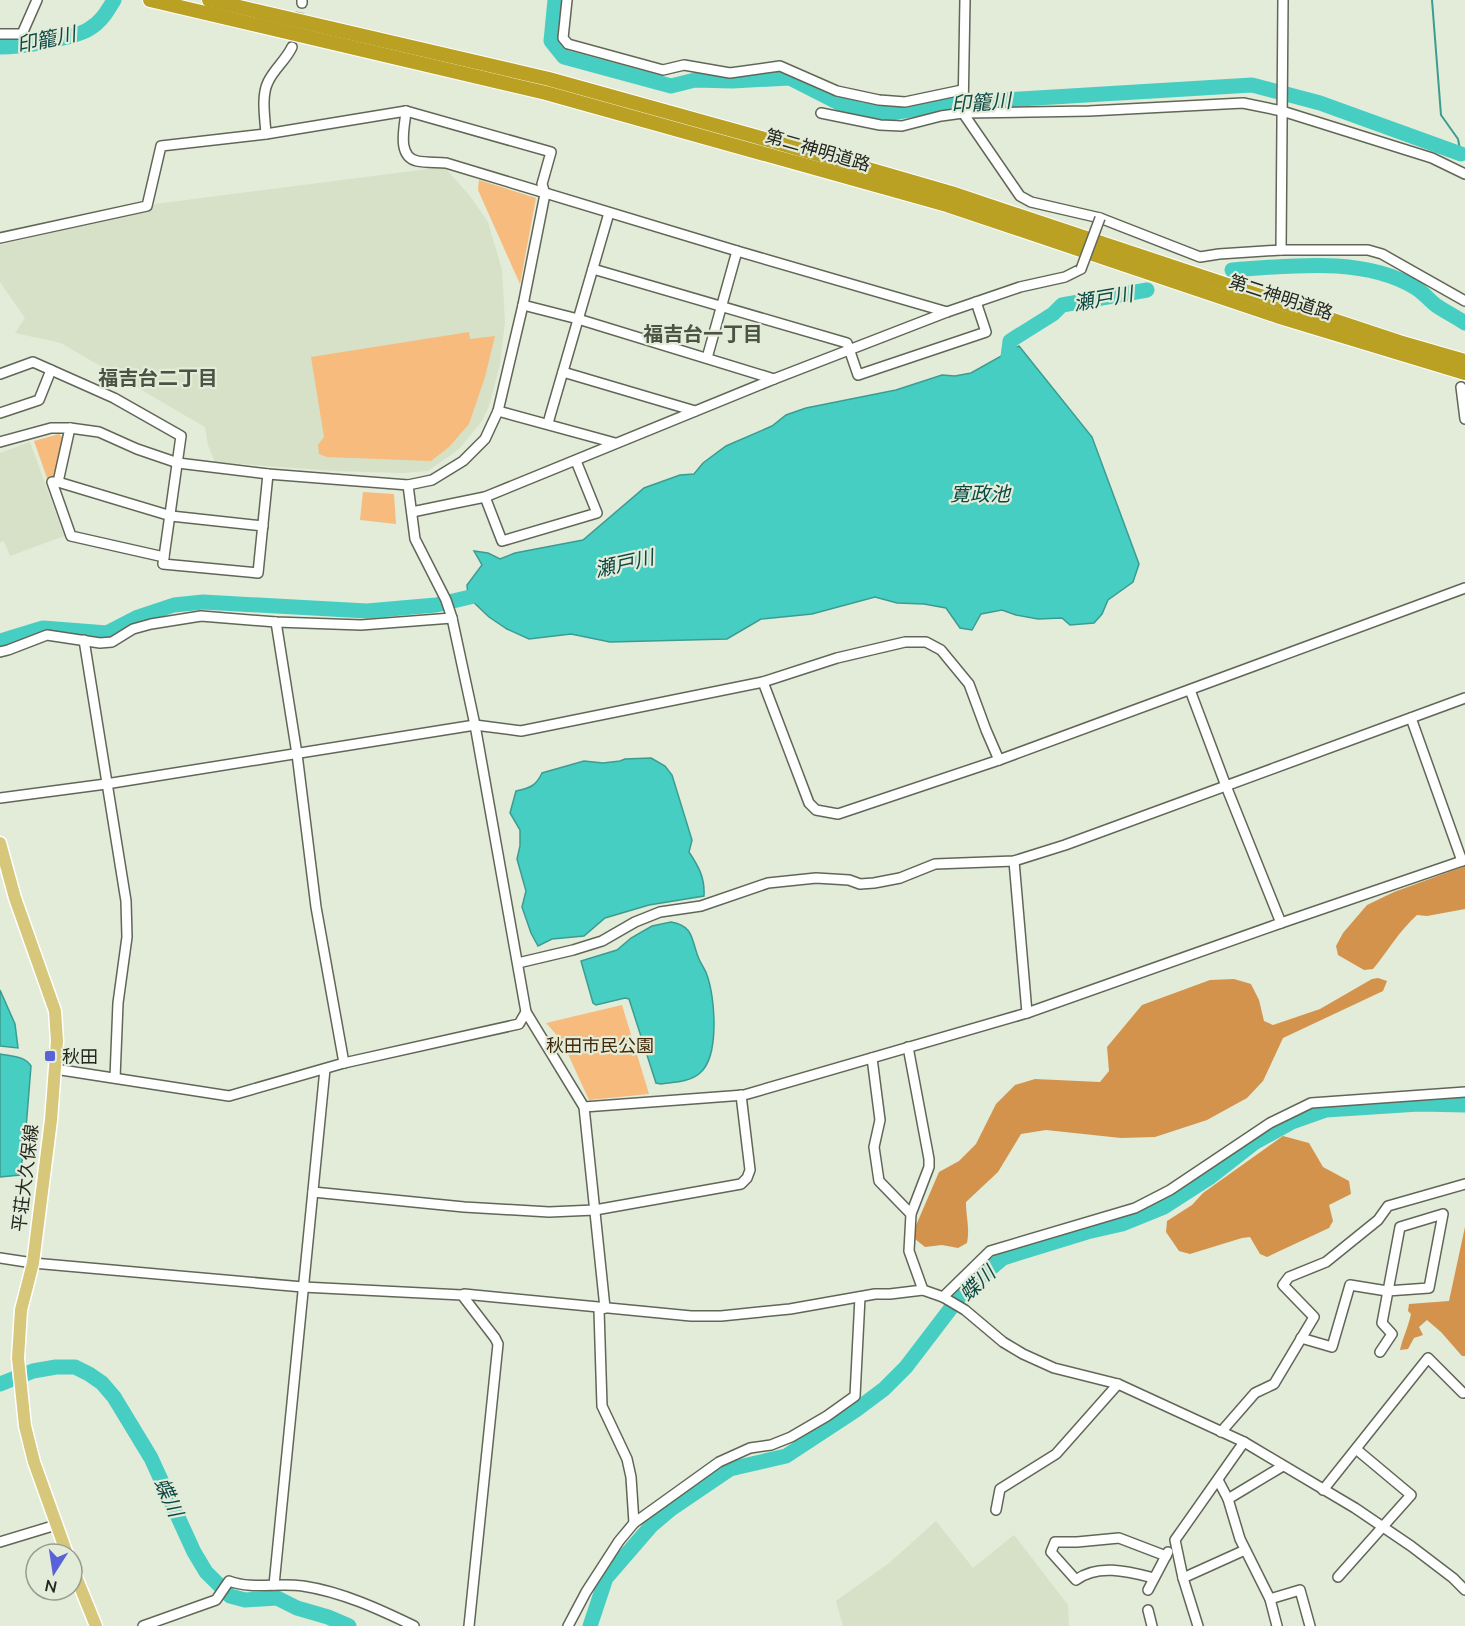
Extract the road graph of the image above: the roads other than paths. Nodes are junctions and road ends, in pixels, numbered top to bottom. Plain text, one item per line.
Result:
1 (37, 0) edge
2 (151, 0) edge
3 (209, 0) edge
4 (567, 0) edge
5 (964, 0) edge
6 (1283, 0) edge
7 (0, 34) edge
8 (292, 47) tunnel mouth
9 (962, 90) junction
10 (406, 111) junction
11 (1282, 111) junction
12 (821, 113) dead end
13 (963, 113) junction
14 (266, 134) junction
15 (1465, 174) edge
16 (545, 194) junction
17 (609, 213) junction
18 (1100, 218) junction
19 (0, 238) edge
20 (1281, 250) junction
21 (737, 251) junction
22 (593, 269) junction
23 (1465, 301) edge
24 (976, 302) junction
25 (523, 305) junction
26 (722, 307) junction
27 (947, 312) junction
28 (578, 319) junction
29 (848, 350) junction
30 (707, 358) junction
31 (1465, 361) edge
32 (51, 370) junction
33 (563, 372) junction
34 (1465, 373) edge
35 (0, 374) edge
36 (774, 379) junction
37 (1461, 387) dead end
38 (1464, 408) edge
39 (498, 411) junction
40 (695, 411) junction
41 (0, 413) edge
42 (1465, 419) edge
43 (548, 423) junction
44 (70, 428) junction
45 (0, 442) edge
46 (615, 443) junction
47 (576, 461) junction
48 (178, 463) junction
49 (268, 474) junction
50 (58, 482) junction
51 (408, 485) junction
52 (485, 497) junction
53 (412, 513) junction
54 (171, 516) junction
55 (263, 526) junction
56 (164, 558) junction
57 (1465, 588) edge
58 (452, 618) junction
59 (276, 622) junction
60 (84, 640) junction
61 (0, 652) edge
62 (763, 682) junction
63 (1190, 690) junction
64 (1465, 698) edge
65 (1411, 718) junction
66 (475, 725) junction
67 (297, 754) junction
68 (999, 760) junction
69 (106, 784) junction
70 (1226, 786) junction
71 (0, 798) edge
72 (0, 843) edge
73 (1464, 860) edge
74 (1014, 861) junction
75 (1281, 922) junction
76 (518, 963) junction
77 (526, 1012) junction
78 (1027, 1014) junction
79 (908, 1047) junction
80 (872, 1058) junction
81 (344, 1063) junction
82 (55, 1069) junction
83 (325, 1069) junction
84 (115, 1078) junction
85 (1465, 1092) edge
86 (741, 1095) junction
87 (584, 1107) junction
88 (1465, 1184) edge
89 (313, 1192) junction
90 (595, 1210) junction
91 (911, 1214) junction
92 (0, 1258) edge
93 (33, 1263) junction
94 (303, 1287) junction
95 (923, 1290) junction
96 (1387, 1291) junction
97 (462, 1295) junction
98 (860, 1297) junction
99 (943, 1297) junction
100 (605, 1308) junction
101 (1301, 1338) junction
102 (1380, 1352) dead end
103 (1118, 1384) junction
104 (1463, 1393) dead end
105 (1221, 1432) junction
106 (1244, 1442) junction
107 (1356, 1449) junction
108 (1283, 1466) junction
109 (1218, 1480) junction
110 (1323, 1490) junction
111 (1228, 1499) junction
112 (996, 1510) dead end
113 (634, 1522) junction
114 (56, 1525) junction
115 (1382, 1526) junction
116 (1175, 1540) junction
117 (0, 1542) edge
118 (62, 1542) edge
119 (1245, 1550) junction
120 (1166, 1556) junction
121 (1338, 1577) dead end
122 (1154, 1578) junction
123 (1184, 1578) junction
124 (274, 1585) junction
125 (1148, 1590) dead end
126 (1465, 1590) edge
127 (84, 1597) edge
128 (1270, 1599) junction
129 (1148, 1610) dead end
130 (96, 1626) edge
131 (144, 1626) edge
132 (414, 1626) edge
133 (469, 1626) edge
134 (568, 1626) edge
135 (1152, 1626) edge
136 (1198, 1626) edge
137 (1277, 1626) edge
138 (1310, 1626) edge

1 - 7 street
2 - 34 highway, 第二神明道路
3 - 31 highway, 第二神明道路
4 - 9 street
5 - 9 street
6 - 11 street
8 - 14 street
9 - 13 street
10 - 14 street
10 - 16 street
10 - 16 street
11 - 13 street
11 - 15 street
11 - 20 street
12 - 13 street
13 - 18 street
14 - 19 street
16 - 17 street
16 - 25 street
17 - 21 street
17 - 22 street
18 - 20 street
18 - 24 street, bridge
20 - 23 street
21 - 26 street
21 - 27 street
22 - 26 street
22 - 28 street
24 - 27 street
24 - 29 street
25 - 28 street
25 - 39 street
26 - 29 street
26 - 30 street
27 - 29 street
28 - 30 street
28 - 33 street
29 - 36 street
30 - 36 street
32 - 35 street
32 - 41 street
32 - 48 street
33 - 40 street
33 - 43 street
36 - 40 street
37 - 38 street
38 - 42 street
39 - 43 street
39 - 51 street
40 - 46 street
43 - 46 street
44 - 45 street
44 - 48 street
44 - 50 street
46 - 47 street
47 - 52 street
47 - 52 street
48 - 49 street
48 - 54 street
49 - 51 street
49 - 55 street
50 - 54 street
50 - 56 street
51 - 53 street
52 - 53 street
53 - 58 street
54 - 55 street
54 - 56 street
55 - 56 street
57 - 63 street
58 - 59 street
58 - 66 street
59 - 60 street
59 - 67 street
60 - 61 street
60 - 69 street
62 - 66 street
62 - 68 street
62 - 68 street
63 - 68 street
63 - 70 street
64 - 65 street
65 - 70 street
65 - 73 street
66 - 67 street
66 - 76 street
67 - 69 street
67 - 81 street
69 - 71 street
69 - 84 street
70 - 74 street
70 - 75 street
72 - 82 main road, 平荘大久保線
73 - 75 street
74 - 76 street
74 - 78 street
75 - 78 street
76 - 77 street
77 - 81 street
77 - 87 street
78 - 79 street
79 - 80 street
79 - 91 street
80 - 86 street
80 - 91 street
81 - 83 street
82 - 84 street
82 - 93 main road, 平荘大久保線
83 - 84 street
83 - 89 street
85 - 99 street
86 - 87 street
86 - 90 street
87 - 90 street
88 - 101 street
89 - 90 street
89 - 94 street
90 - 100 street
91 - 95 street
92 - 93 street
93 - 94 street
93 - 114 main road, 平荘大久保線
94 - 97 street
94 - 124 street
95 - 98 street
95 - 99 street
96 - 96 street
96 - 101 street
96 - 102 street
97 - 100 street
97 - 133 street
98 - 100 street
98 - 113 street
99 - 103 street
100 - 113 street
101 - 105 street
103 - 105 street
103 - 112 street
104 - 107 street
105 - 106 street
106 - 108 street
106 - 109 street
107 - 110 street
107 - 115 street
108 - 110 street
108 - 111 street
109 - 111 street
109 - 116 street
110 - 115 street
111 - 119 street
113 - 134 street
114 - 117 street
114 - 118 main road, 平荘大久保線
115 - 121 street
115 - 126 street
116 - 120 street
116 - 123 street
119 - 123 street
119 - 128 street
120 - 122 street
120 - 122 street
122 - 125 street
123 - 136 street
124 - 131 street
124 - 132 street
127 - 130 main road
128 - 137 street
128 - 138 street
129 - 135 street

